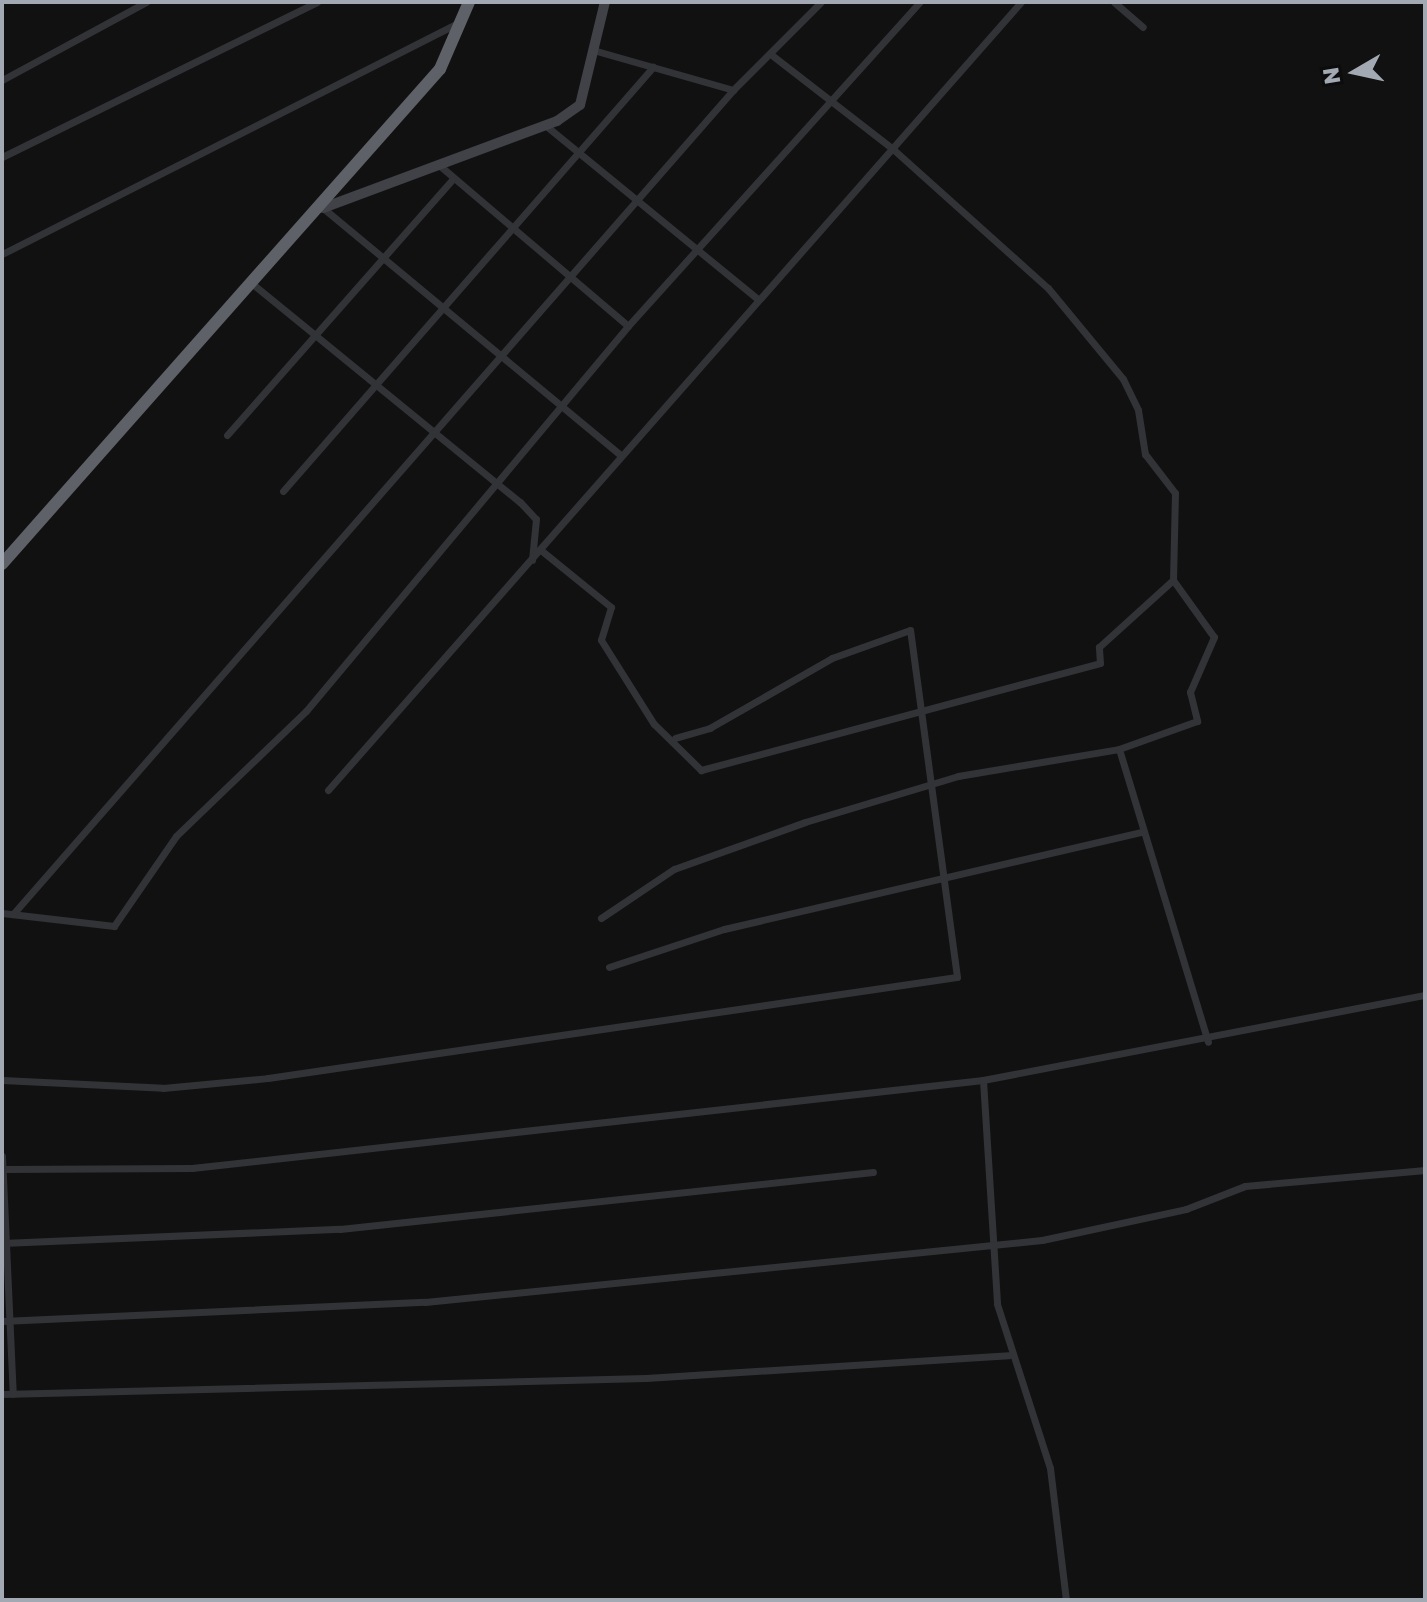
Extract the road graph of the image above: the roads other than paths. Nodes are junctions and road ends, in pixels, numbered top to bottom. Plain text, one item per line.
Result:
1 (146, 2) edge
2 (317, 2) edge
3 (469, 2) edge
4 (605, 2) edge
5 (821, 2) edge
6 (920, 2) edge
7 (1021, 2) edge
8 (1114, 2) edge
9 (466, 19) junction
10 (1143, 27) dead end
11 (593, 50) junction
12 (773, 56) junction
13 (653, 67) junction
14 (2, 80) edge
15 (733, 90) junction
16 (834, 103) junction
17 (545, 125) junction
18 (894, 150) junction
19 (577, 153) junction
20 (2, 157) edge
21 (439, 165) junction
22 (453, 179) junction
23 (639, 202) junction
24 (323, 208) junction
25 (513, 227) junction
26 (696, 253) junction
27 (2, 254) edge
28 (386, 255) junction
29 (571, 278) junction
30 (250, 282) junction
31 (759, 300) junction
32 (446, 306) junction
33 (628, 326) junction
34 (313, 336) junction
35 (504, 358) junction
36 (377, 383) junction
37 (561, 408) junction
38 (227, 435) dead end
39 (437, 435) junction
40 (621, 455) junction
41 (495, 484) junction
42 (283, 491) dead end
43 (542, 551) junction
44 (2, 564) edge
45 (531, 564) junction
46 (1173, 580) junction
47 (921, 707) junction
48 (675, 738) junction
49 (1119, 749) junction
50 (932, 785) junction
51 (328, 790) dead end
52 (1144, 831) junction
53 (946, 879) junction
54 (2, 913) edge
55 (13, 914) junction
56 (601, 918) dead end
57 (609, 967) dead end
58 (1425, 995) edge
59 (1208, 1042) junction
60 (2, 1080) edge
61 (983, 1080) junction
62 (2, 1156) edge
63 (2, 1169) edge
64 (1425, 1170) edge
65 (873, 1172) dead end
66 (4, 1243) edge
67 (991, 1243) junction
68 (6, 1321) edge
69 (1008, 1355) junction
70 (2, 1394) edge
71 (13, 1394) junction
72 (1066, 1600) edge

1 - 14 street
2 - 20 street
3 - 9 highway
4 - 11 street
5 - 12 street
6 - 16 street
7 - 18 street
8 - 10 street
9 - 24 highway
9 - 27 street
11 - 13 street
11 - 17 street
12 - 15 street
12 - 16 street
13 - 15 street
13 - 19 street
15 - 23 street
16 - 18 street
16 - 26 street
17 - 19 street
17 - 21 street
18 - 31 street
18 - 46 street
19 - 23 street
19 - 25 street
21 - 22 street
21 - 24 street
22 - 25 street
22 - 28 street
23 - 26 street
23 - 29 street
24 - 28 street
24 - 30 highway
25 - 29 street
25 - 32 street
26 - 31 street
26 - 33 street
28 - 32 street
28 - 34 street
29 - 33 street
29 - 35 street
30 - 34 street
30 - 44 highway
31 - 40 street
32 - 35 street
32 - 36 street
33 - 37 street
34 - 36 street
34 - 38 street
35 - 37 street
35 - 39 street
36 - 39 street
36 - 42 street
37 - 40 street
37 - 41 street
39 - 41 street
39 - 55 street
40 - 43 street
41 - 45 street
41 - 55 street
43 - 45 street
43 - 48 street
45 - 51 street
46 - 47 street
46 - 49 street
47 - 48 street
47 - 48 street
47 - 50 street
49 - 50 street
49 - 52 street
50 - 53 street
50 - 56 street
52 - 53 street
52 - 59 street
53 - 57 street
53 - 60 street
54 - 55 street
58 - 59 street
59 - 61 street
61 - 63 street
61 - 67 street
62 - 63 street
63 - 66 street
64 - 67 street
65 - 66 street
66 - 68 street
67 - 68 street
67 - 69 street
68 - 71 street
69 - 71 street
69 - 72 street
70 - 71 street

